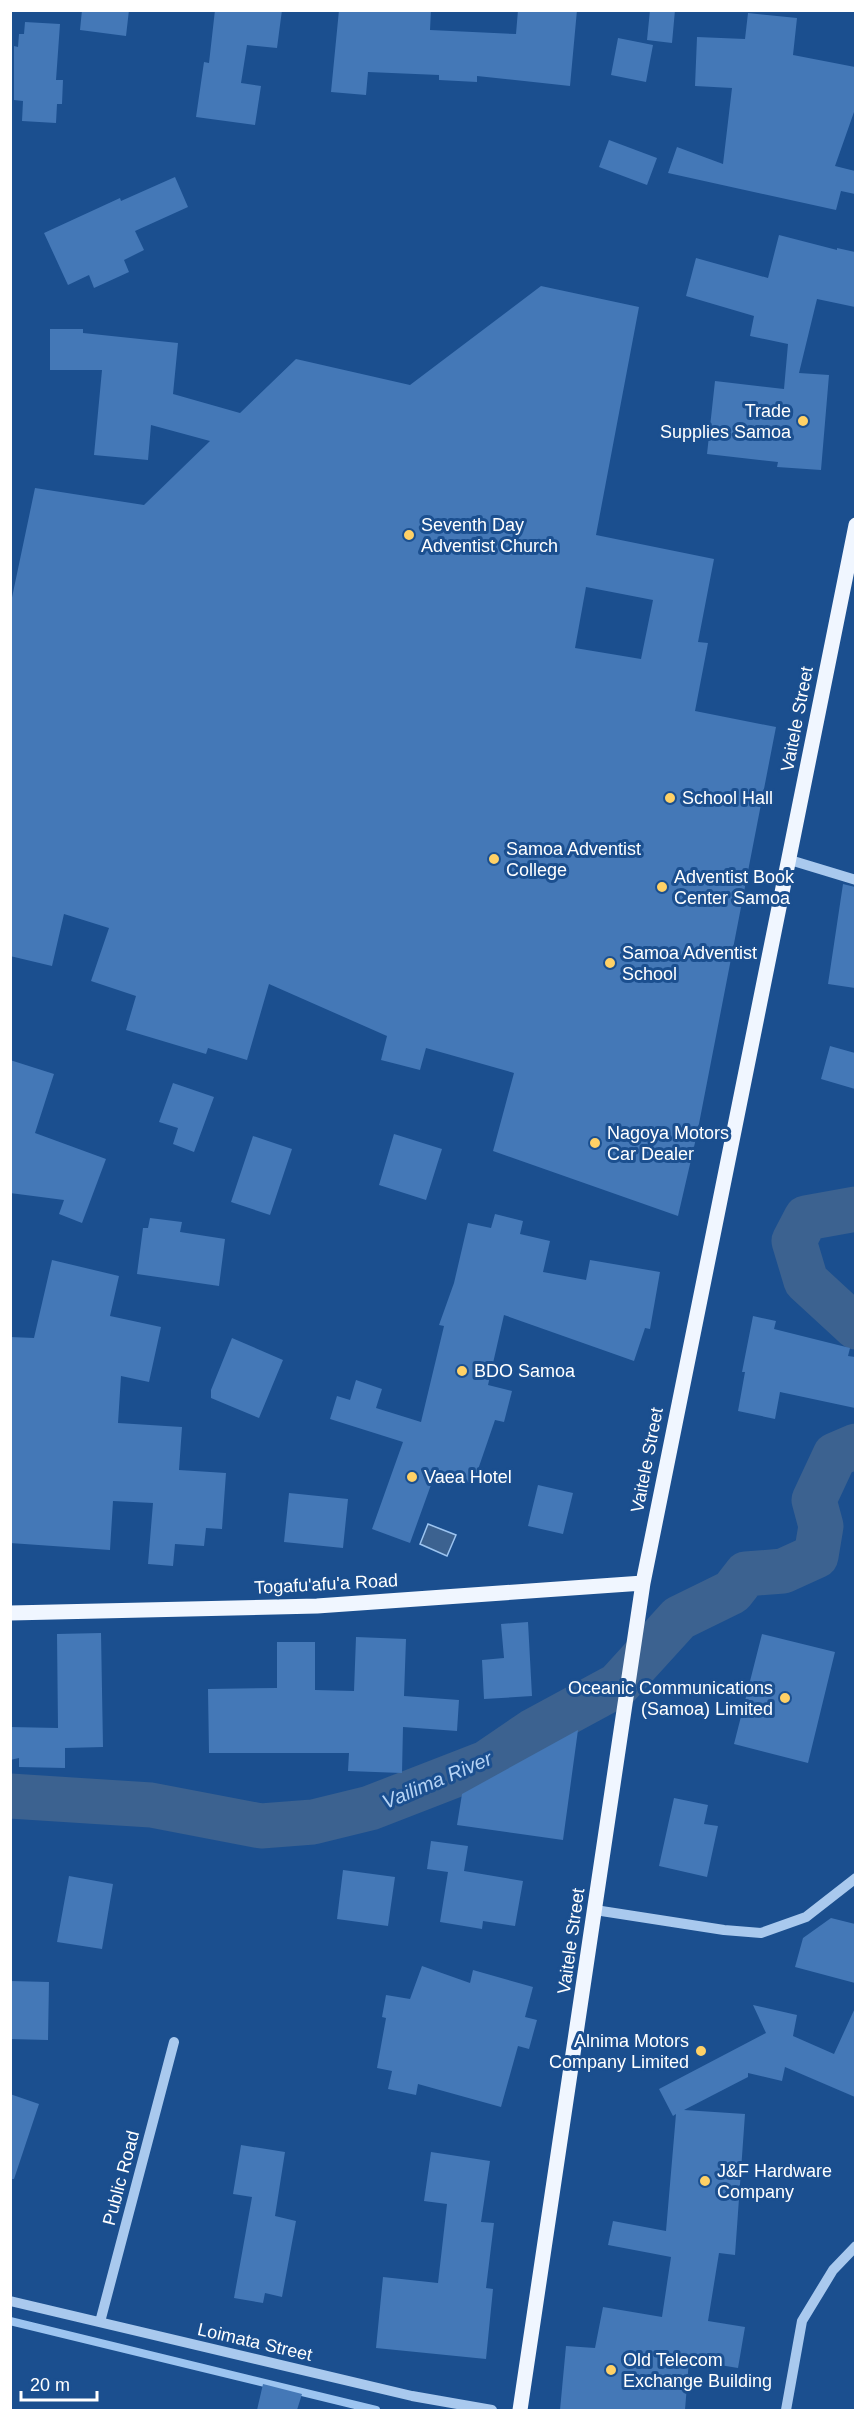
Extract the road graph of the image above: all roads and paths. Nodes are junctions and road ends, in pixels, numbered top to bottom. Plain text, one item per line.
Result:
1 (855, 525) edge
2 (790, 860) junction
3 (855, 880) edge
4 (643, 1583) junction
5 (10, 1613) edge
6 (855, 1878) edge
7 (595, 1910) junction
8 (174, 2042) dead end
9 (855, 2246) edge
10 (10, 2301) edge
11 (100, 2322) junction
12 (492, 2410) edge
13 (520, 2410) edge
14 (786, 2410) edge

1 - 2 main road, Vaitele Street
2 - 3 street
2 - 4 main road, Vaitele Street
4 - 5 main road, Togafu'afu'a Road
4 - 7 main road, Vaitele Street
6 - 7 street
7 - 13 main road, Vaitele Street
8 - 11 street, Public Road
9 - 14 street
10 - 11 street, Loimata Street
11 - 12 street, Loimata Street

